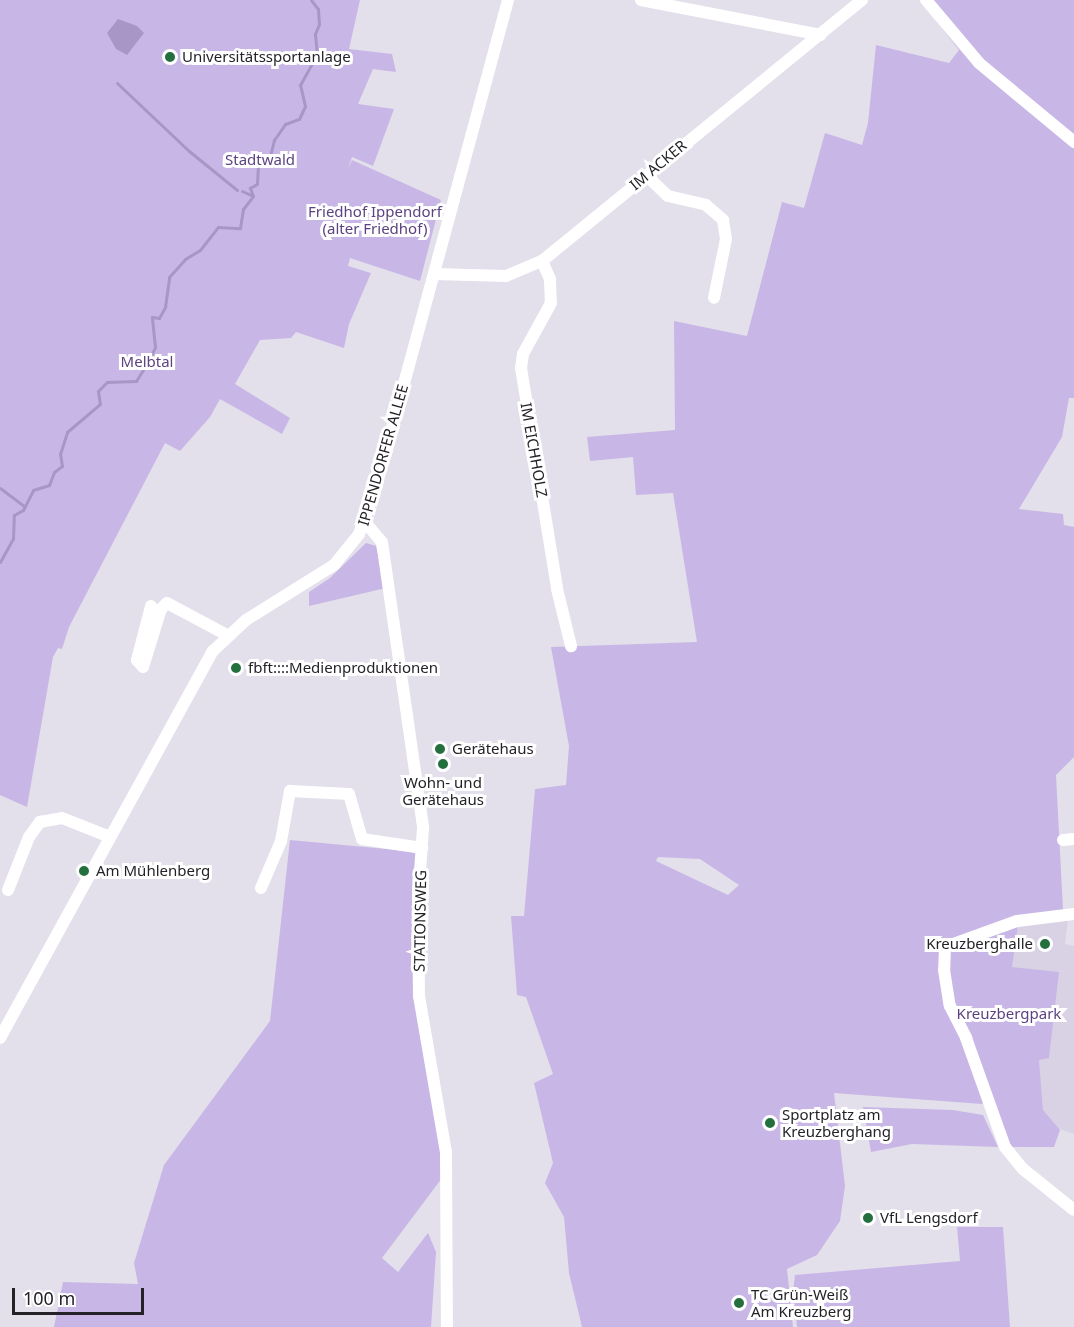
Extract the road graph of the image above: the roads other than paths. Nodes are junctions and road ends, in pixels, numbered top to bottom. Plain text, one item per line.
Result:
1 (508, 0) edge
2 (641, 0) edge
3 (862, 0) edge
4 (926, 0) edge
5 (821, 35) junction
6 (1074, 142) edge
7 (646, 175) junction
8 (542, 261) junction
9 (434, 274) junction
10 (714, 298) dead end
11 (365, 522) junction
12 (151, 606) dead end
13 (228, 635) junction
14 (571, 646) dead end
15 (110, 837) junction
16 (422, 848) junction
17 (261, 888) dead end
18 (8, 890) dead end
19 (1074, 914) edge
20 (0, 1038) edge
21 (1074, 1210) edge
22 (447, 1327) edge

1 - 9 street, IPPENDORFER ALLEE
2 - 5 street
3 - 5 street, IM ACKER
4 - 6 street
5 - 7 street, IM ACKER
7 - 8 street, IM ACKER
7 - 10 street
8 - 9 street, IM ACKER
8 - 14 street, IM EICHHOLZ
9 - 11 street, IPPENDORFER ALLEE
11 - 13 street, IPPENDORFER ALLEE
11 - 16 street, STATIONSWEG
12 - 13 street
13 - 15 street, IPPENDORFER ALLEE
15 - 18 street
15 - 20 street, IPPENDORFER ALLEE
16 - 17 street
16 - 22 street, STATIONSWEG
19 - 21 street

